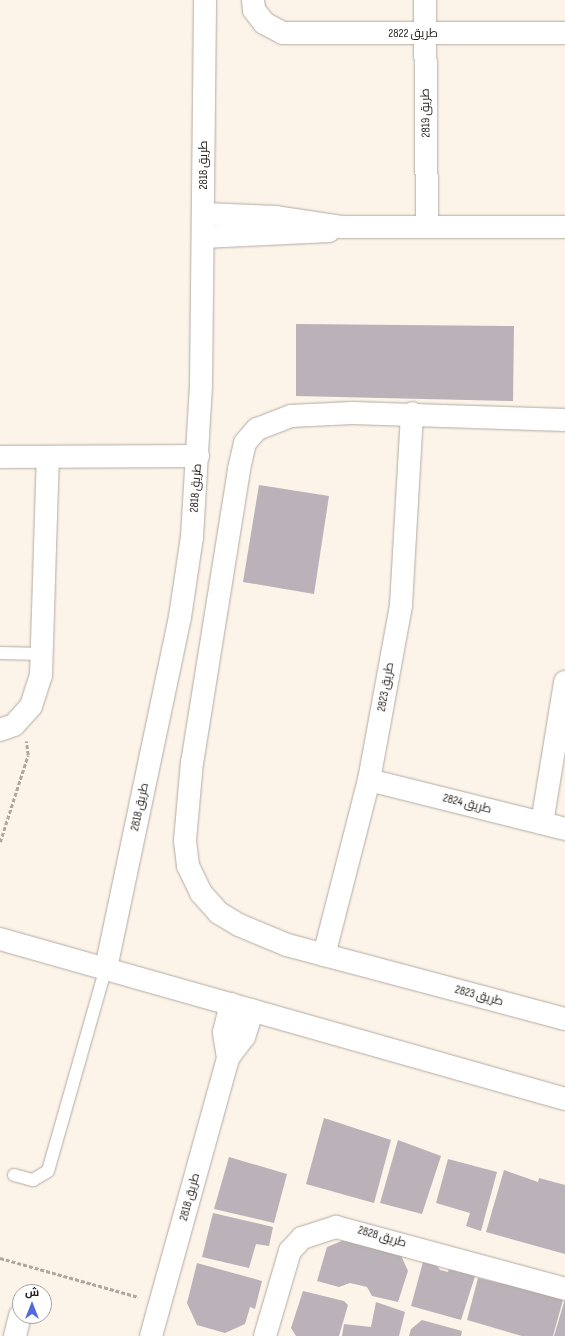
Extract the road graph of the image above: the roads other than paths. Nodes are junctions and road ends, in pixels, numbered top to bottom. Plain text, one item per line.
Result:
1 (205, 0) edge
2 (253, 0) edge
3 (425, 0) edge
4 (565, 33) edge
5 (425, 34) junction
6 (204, 214) junction
7 (341, 227) junction
8 (427, 227) junction
9 (565, 227) edge
10 (203, 238) junction
11 (412, 413) junction
12 (565, 420) edge
13 (198, 456) junction
14 (0, 457) edge
15 (48, 457) junction
16 (0, 653) edge
17 (43, 654) junction
18 (565, 682) edge
19 (0, 730) edge
20 (369, 780) junction
21 (542, 823) junction
22 (565, 829) edge
23 (0, 939) edge
24 (324, 955) junction
25 (106, 968) junction
26 (231, 1004) junction
27 (253, 1010) junction
28 (565, 1019) edge
29 (228, 1058) junction
30 (565, 1099) edge
31 (14, 1175) dead end
32 (565, 1289) edge
33 (18, 1324) edge
34 (15, 1336) edge
35 (151, 1336) edge
36 (265, 1336) edge

1 - 6 street, طريق 2818
2 - 5 street, طريق 2822
3 - 5 street, طريق 2819
4 - 5 street, طريق 2822
5 - 8 street, طريق 2819
6 - 7 street
6 - 10 street, طريق 2818
7 - 8 street
7 - 10 street
8 - 9 street
10 - 13 street, طريق 2818
11 - 12 street, طريق 2823
11 - 20 street, طريق 2823
11 - 24 street, طريق 2823
13 - 15 street
13 - 25 street, طريق 2818
14 - 15 street
15 - 17 street
16 - 17 lane
17 - 19 street
18 - 21 street
20 - 21 street, طريق 2824
20 - 24 street, طريق 2823
21 - 22 street, طريق 2824
23 - 25 street
24 - 28 street, طريق 2823
25 - 26 street
25 - 31 lane
26 - 27 street
26 - 29 street, طريق 2818
27 - 29 street, طريق 2818
27 - 30 street
29 - 35 street, طريق 2818
32 - 36 street, طريق 2828
33 - 34 street

